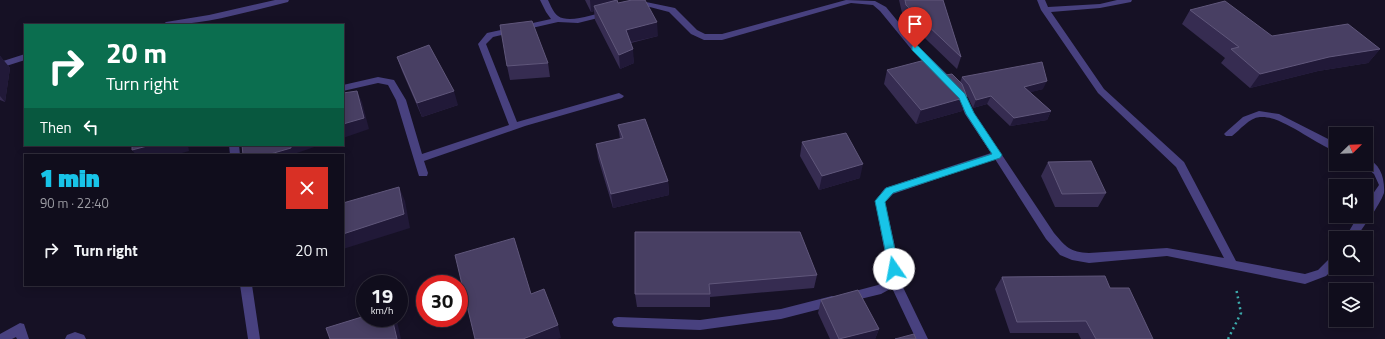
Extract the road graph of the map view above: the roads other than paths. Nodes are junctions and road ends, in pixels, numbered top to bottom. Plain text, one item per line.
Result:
1 (285, 0) edge
2 (544, 0) edge
3 (1041, 0) edge
4 (1128, 0) edge
5 (265, 3) edge
6 (1045, 10) junction
7 (556, 20) junction
8 (216, 21) edge
9 (178, 24) edge
10 (24, 57) edge
11 (0, 65) edge
12 (344, 88) edge
13 (619, 96) dead end
14 (514, 127) junction
15 (1230, 134) dead end
16 (1329, 143) edge
17 (997, 155) junction
18 (418, 159) junction
19 (1373, 166) edge
20 (422, 173) dead end
21 (1373, 202) edge
22 (1232, 264) junction
23 (1329, 266) edge
24 (894, 280) junction
25 (246, 286) edge
26 (618, 322) dead end
27 (2, 339) edge
28 (23, 339) edge
29 (71, 339) edge
30 (80, 339) edge
31 (254, 339) edge
32 (922, 339) edge

1 - 5 street
2 - 7 street
3 - 6 street
4 - 6 street
5 - 8 street
6 - 22 street
7 - 14 street
7 - 17 street
8 - 9 street
10 - 11 street
12 - 18 street
13 - 14 street
14 - 18 street
15 - 16 street
17 - 22 street
17 - 24 street
18 - 20 street
19 - 21 street
22 - 23 street
24 - 26 street
24 - 32 street
25 - 31 street
27 - 28 street
29 - 30 street

